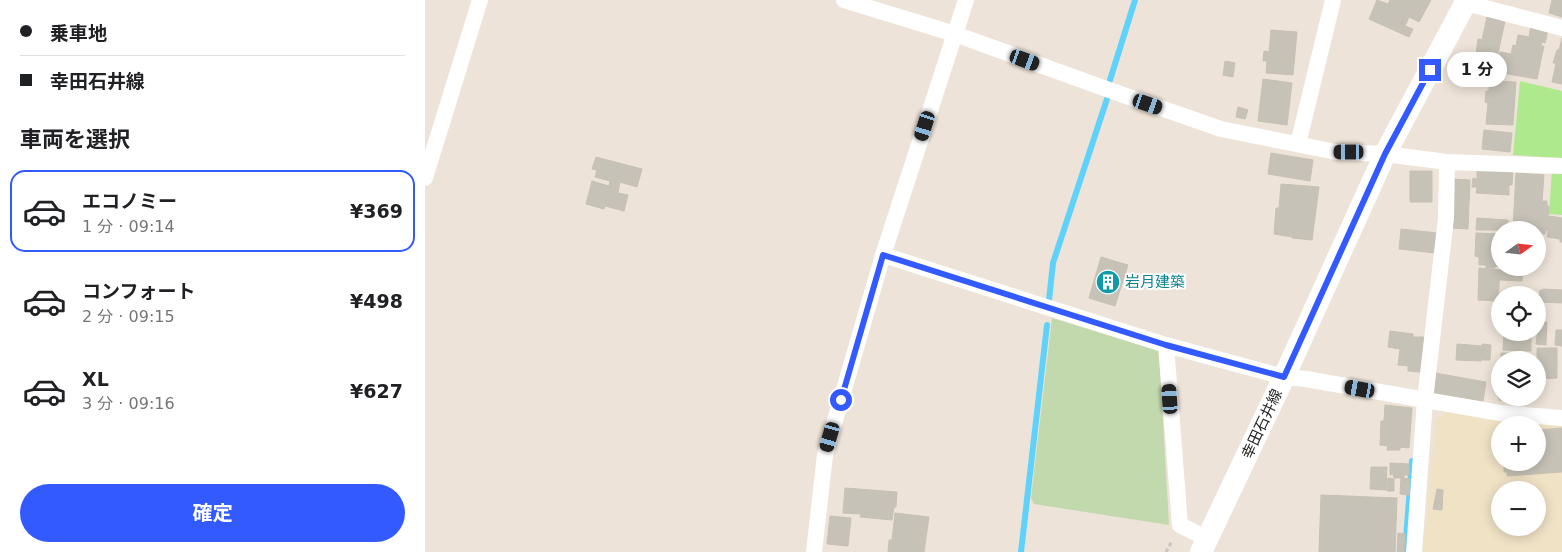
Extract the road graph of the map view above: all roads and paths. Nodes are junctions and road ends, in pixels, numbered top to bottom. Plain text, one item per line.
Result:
1 (480, 0) edge
2 (844, 0) edge
3 (966, 0) edge
4 (1333, 0) edge
5 (1466, 1) edge
6 (1562, 28) edge
7 (955, 34) junction
8 (1298, 144) junction
9 (1385, 154) junction
10 (1447, 162) junction
11 (1562, 166) edge
12 (425, 178) edge
13 (883, 255) junction
14 (1166, 345) junction
15 (1284, 377) junction
16 (1425, 400) junction
17 (1562, 418) edge
18 (1205, 546) edge
19 (813, 552) edge
20 (1414, 552) edge

1 - 12 street
2 - 7 street
3 - 7 street
4 - 8 street
5 - 6 street
5 - 9 main road, 幸田石井線
7 - 8 street
7 - 13 street
8 - 9 street
9 - 10 street
9 - 15 main road, 幸田石井線
10 - 11 street
10 - 16 street
13 - 14 street
13 - 19 street
14 - 15 street
14 - 18 street
15 - 16 street
15 - 18 main road, 幸田石井線
16 - 17 street
16 - 20 street

